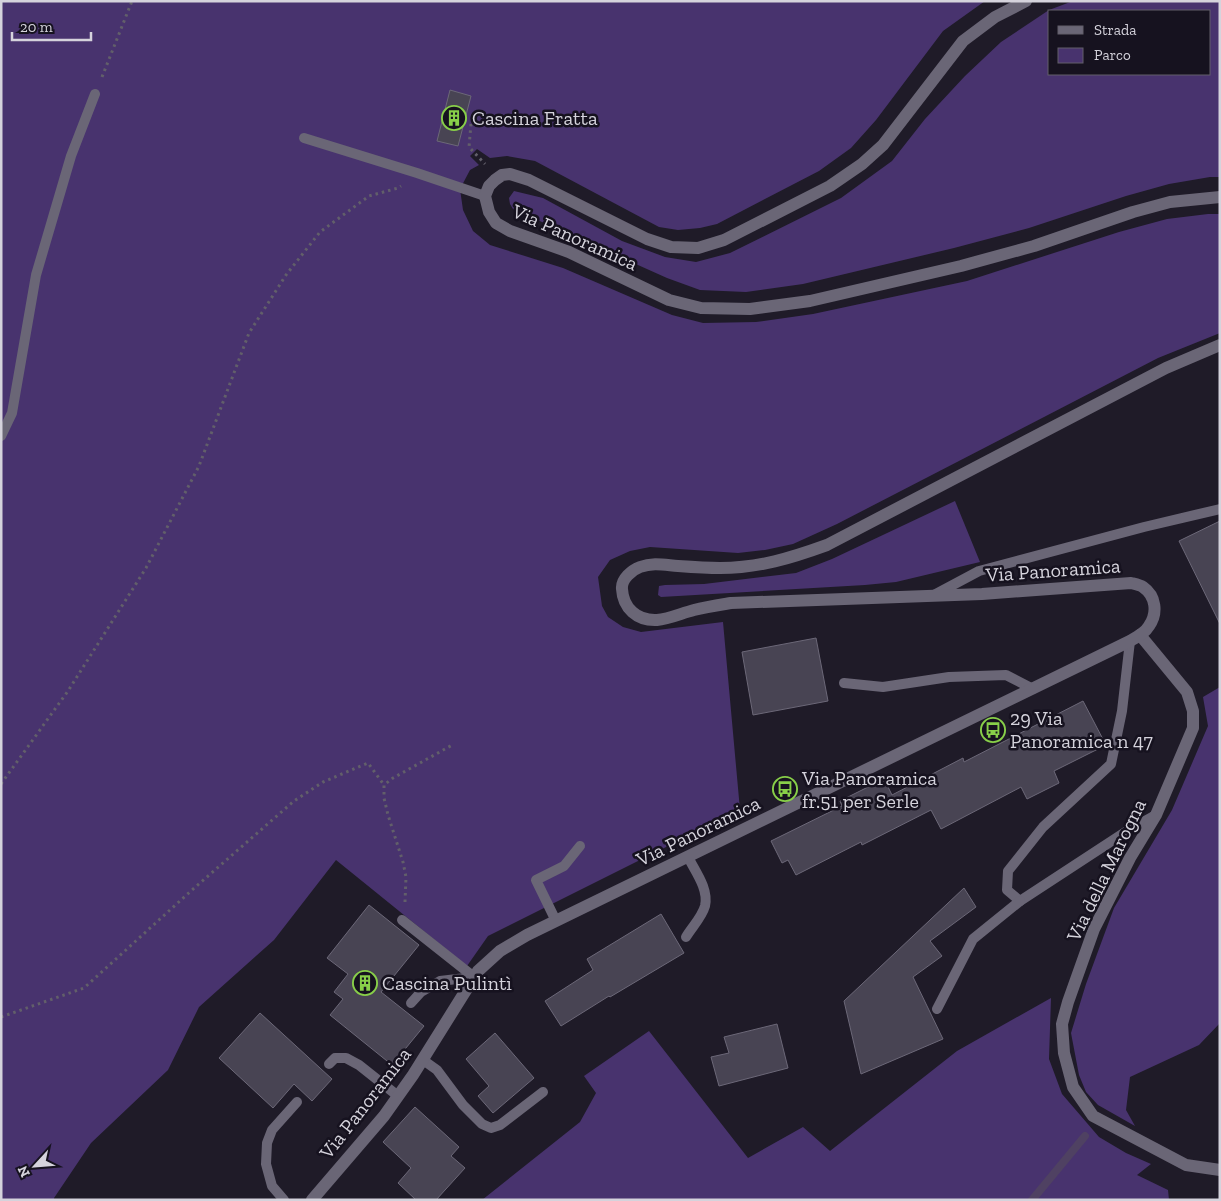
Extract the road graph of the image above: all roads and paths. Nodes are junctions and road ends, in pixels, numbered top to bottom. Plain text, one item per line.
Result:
1 (132, 1) edge
2 (1026, 1) edge
3 (95, 94) joint
4 (472, 124) dead end
5 (304, 138) dead end
6 (473, 152) dead end
7 (417, 173) junction
8 (485, 196) junction
9 (1220, 197) edge
10 (1220, 345) edge
11 (1, 436) edge
12 (1220, 509) edge
13 (933, 596) junction
14 (1135, 638) junction
15 (844, 683) dead end
16 (1033, 689) junction
17 (454, 744) dead end
18 (1, 784) edge
19 (384, 785) junction
20 (1156, 814) junction
21 (580, 846) dead end
22 (688, 857) junction
23 (1020, 901) junction
24 (402, 920) joint
25 (556, 921) junction
26 (686, 937) dead end
27 (474, 978) junction
28 (411, 1003) dead end
29 (937, 1009) dead end
30 (1, 1017) edge
31 (423, 1060) junction
32 (329, 1064) dead end
33 (543, 1092) dead end
34 (398, 1096) junction
35 (297, 1102) dead end
36 (1220, 1170) edge
37 (284, 1200) edge
38 (312, 1200) edge

1 - 3 path
2 - 8 street, Via Panoramica
3 - 11 lane
4 - 6 path
5 - 7 lane
7 - 8 lane
7 - 18 path
8 - 9 street, Via Panoramica
10 - 13 street, Via Panoramica
12 - 13 lane
13 - 14 street, Via Panoramica
14 - 16 street, Via Panoramica
14 - 20 street, Via della Marogna
14 - 23 lane
15 - 16 lane
16 - 22 street, Via Panoramica
17 - 19 path
19 - 24 path
19 - 30 path
20 - 23 lane
20 - 36 street, Via della Marogna
21 - 25 lane
22 - 25 street, Via Panoramica
22 - 26 lane
23 - 29 lane
24 - 27 lane
25 - 27 street, Via Panoramica
27 - 28 lane
27 - 31 street, Via Panoramica
31 - 33 lane
31 - 34 street, Via Panoramica
32 - 34 lane
34 - 38 street, Via Panoramica
35 - 37 lane

